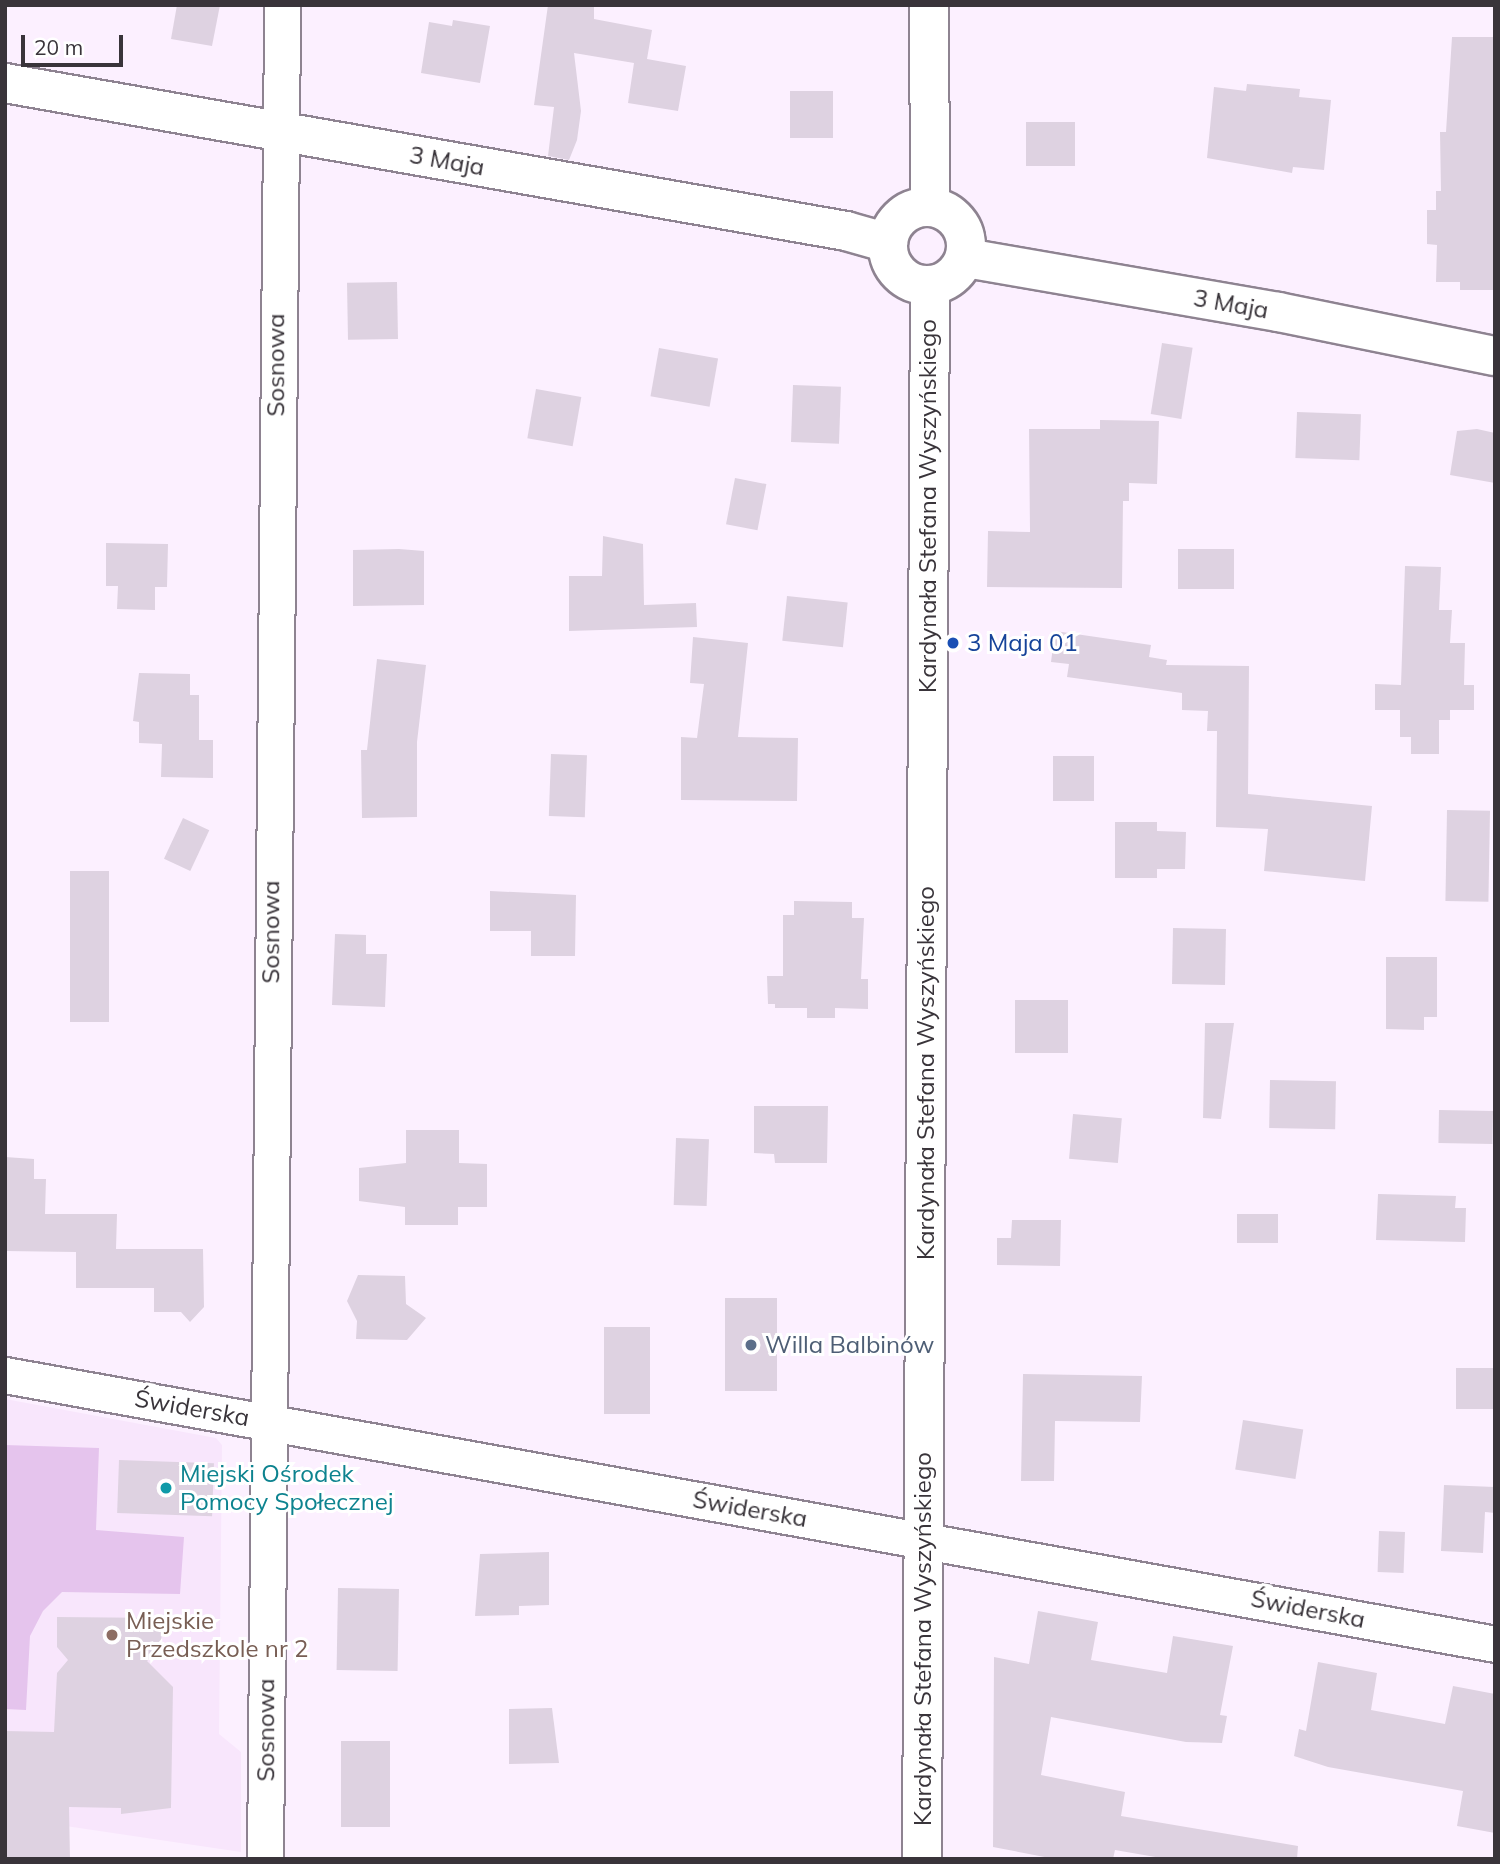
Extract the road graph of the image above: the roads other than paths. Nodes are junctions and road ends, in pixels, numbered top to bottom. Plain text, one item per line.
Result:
1 (282, 5) edge
2 (929, 5) edge
3 (5, 83) edge
4 (282, 132) junction
5 (930, 206) junction
6 (888, 243) junction
7 (966, 258) junction
8 (930, 286) junction
9 (1495, 356) edge
10 (5, 1375) edge
11 (268, 1421) junction
12 (923, 1539) junction
13 (1495, 1644) edge
14 (265, 1859) edge
15 (922, 1859) edge

1 - 4 street, Sosnowa
2 - 5 street
3 - 4 street, 3 Maja
4 - 6 street, 3 Maja
4 - 11 street, Sosnowa
5 - 6 street
5 - 7 street
6 - 8 street
7 - 8 street
7 - 9 street, 3 Maja
8 - 12 street, Kardynała Stefana Wyszyńskiego
10 - 11 street, Świderska
11 - 12 street, Świderska
11 - 14 street, Sosnowa
12 - 13 street, Świderska
12 - 15 street, Kardynała Stefana Wyszyńskiego

